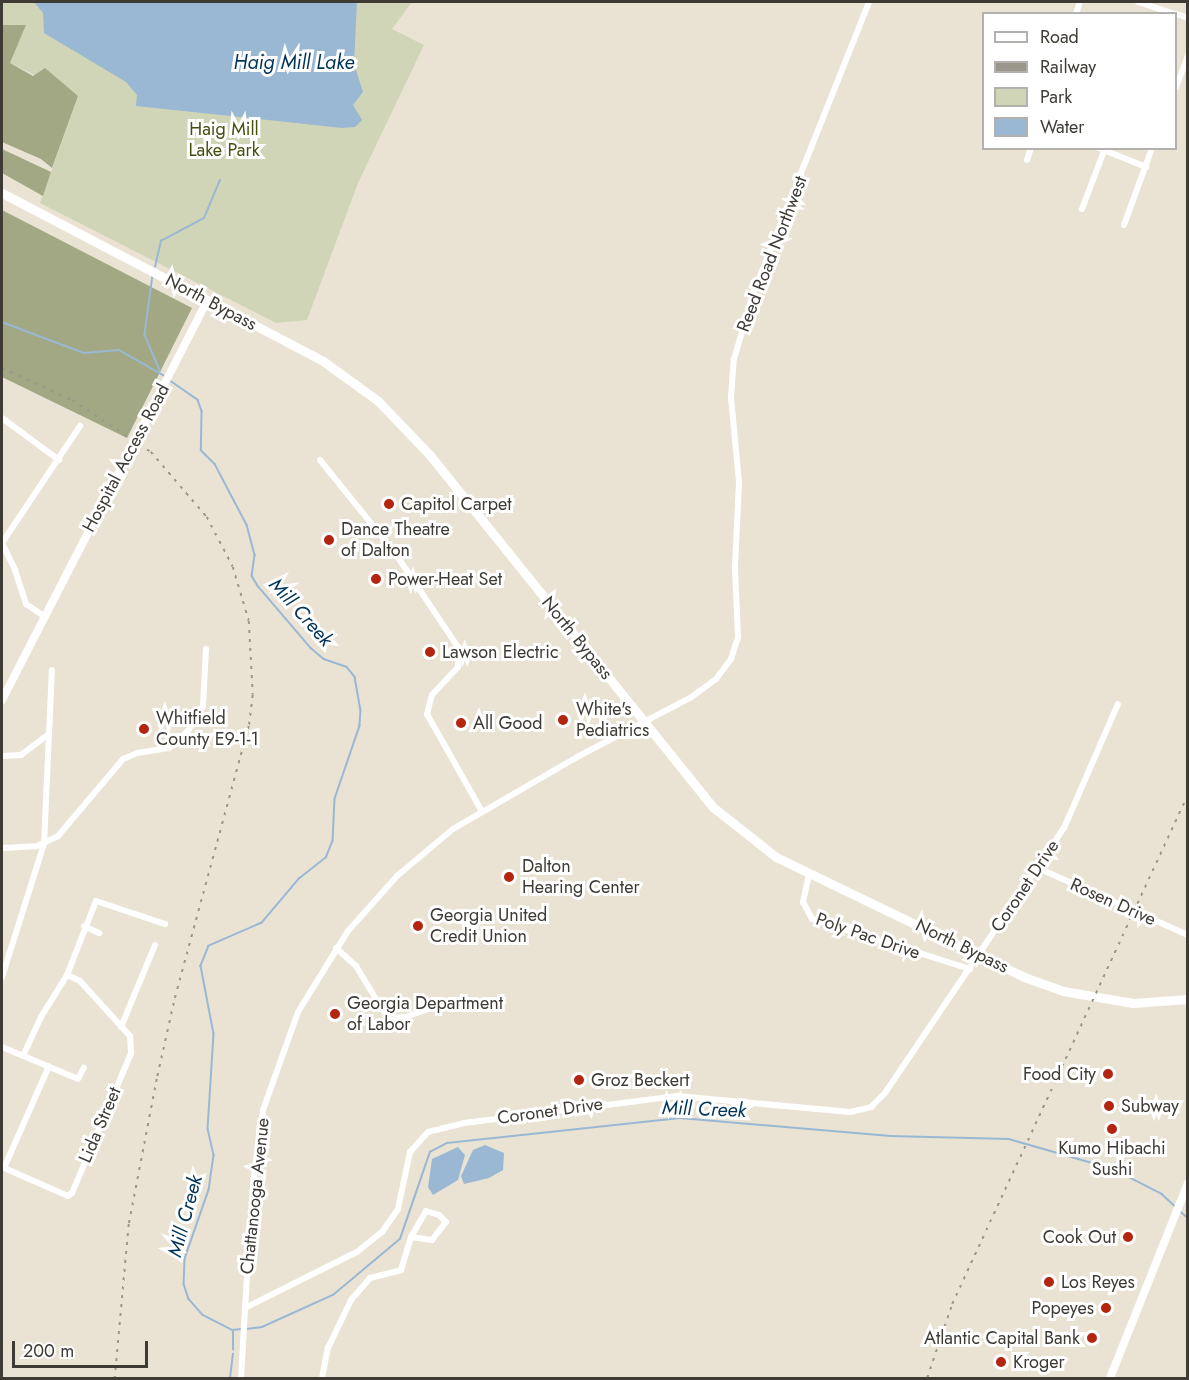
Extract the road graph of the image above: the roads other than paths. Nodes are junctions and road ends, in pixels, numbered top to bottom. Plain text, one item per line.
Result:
1 (869, 2) edge
2 (1138, 2) edge
3 (1154, 10) edge
4 (1188, 55) edge
5 (1177, 84) edge
6 (1030, 150) edge
7 (1103, 150) edge
8 (1105, 150) edge
9 (1151, 150) edge
10 (1027, 160) dead end
11 (1146, 167) junction
12 (2, 193) edge
13 (1082, 209) dead end
14 (1124, 225) dead end
15 (208, 300) junction
16 (2, 418) edge
17 (80, 426) dead end
18 (59, 460) junction
19 (320, 460) dead end
20 (2, 543) edge
21 (45, 617) junction
22 (206, 649) dead end
23 (52, 670) dead end
24 (2, 700) edge
25 (1118, 704) dead end
26 (644, 722) junction
27 (49, 734) junction
28 (2, 756) edge
29 (482, 810) junction
30 (44, 844) junction
31 (2, 848) edge
32 (1038, 868) junction
33 (809, 874) junction
34 (165, 924) dead end
35 (84, 926) junction
36 (99, 933) dead end
37 (1188, 935) edge
38 (155, 945) dead end
39 (336, 948) junction
40 (970, 969) junction
41 (67, 975) junction
42 (2, 977) edge
43 (1188, 999) edge
44 (452, 1000) dead end
45 (121, 1026) junction
46 (2, 1047) edge
47 (23, 1056) junction
48 (49, 1066) junction
49 (84, 1067) dead end
50 (3, 1168) edge
51 (1188, 1183) edge
52 (411, 1237) junction
53 (245, 1308) junction
54 (241, 1378) edge
55 (322, 1378) edge
56 (1110, 1378) edge

1 - 26 street, Reed Road Northwest
2 - 3 street
4 - 5 street
6 - 10 street
7 - 13 street
8 - 11 street
9 - 11 street
11 - 14 street
12 - 15 highway, North Bypass
15 - 21 main road, Hospital Access Road
15 - 26 highway, North Bypass
16 - 18 street
17 - 18 street
18 - 20 street
19 - 29 street
20 - 21 street
21 - 24 main road, Hospital Access Road
22 - 30 street
23 - 27 street
25 - 32 street, Coronet Drive
26 - 29 street, Chattanooga Avenue
26 - 33 highway, North Bypass
27 - 28 street
27 - 30 street
29 - 39 street, Chattanooga Avenue
30 - 31 street
30 - 42 street
32 - 37 street, Rosen Drive
32 - 40 street, Coronet Drive
33 - 40 street, Poly Pac Drive
33 - 43 highway, North Bypass
34 - 35 street
35 - 36 street
35 - 41 street
38 - 45 street
39 - 44 street
39 - 53 street, Chattanooga Avenue
40 - 53 street, Coronet Drive
41 - 45 street
41 - 47 street
45 - 50 street, Lida Street
46 - 47 street
47 - 48 street
48 - 49 street
48 - 50 street
51 - 56 main road
52 - 52 street
52 - 55 street
53 - 54 street

